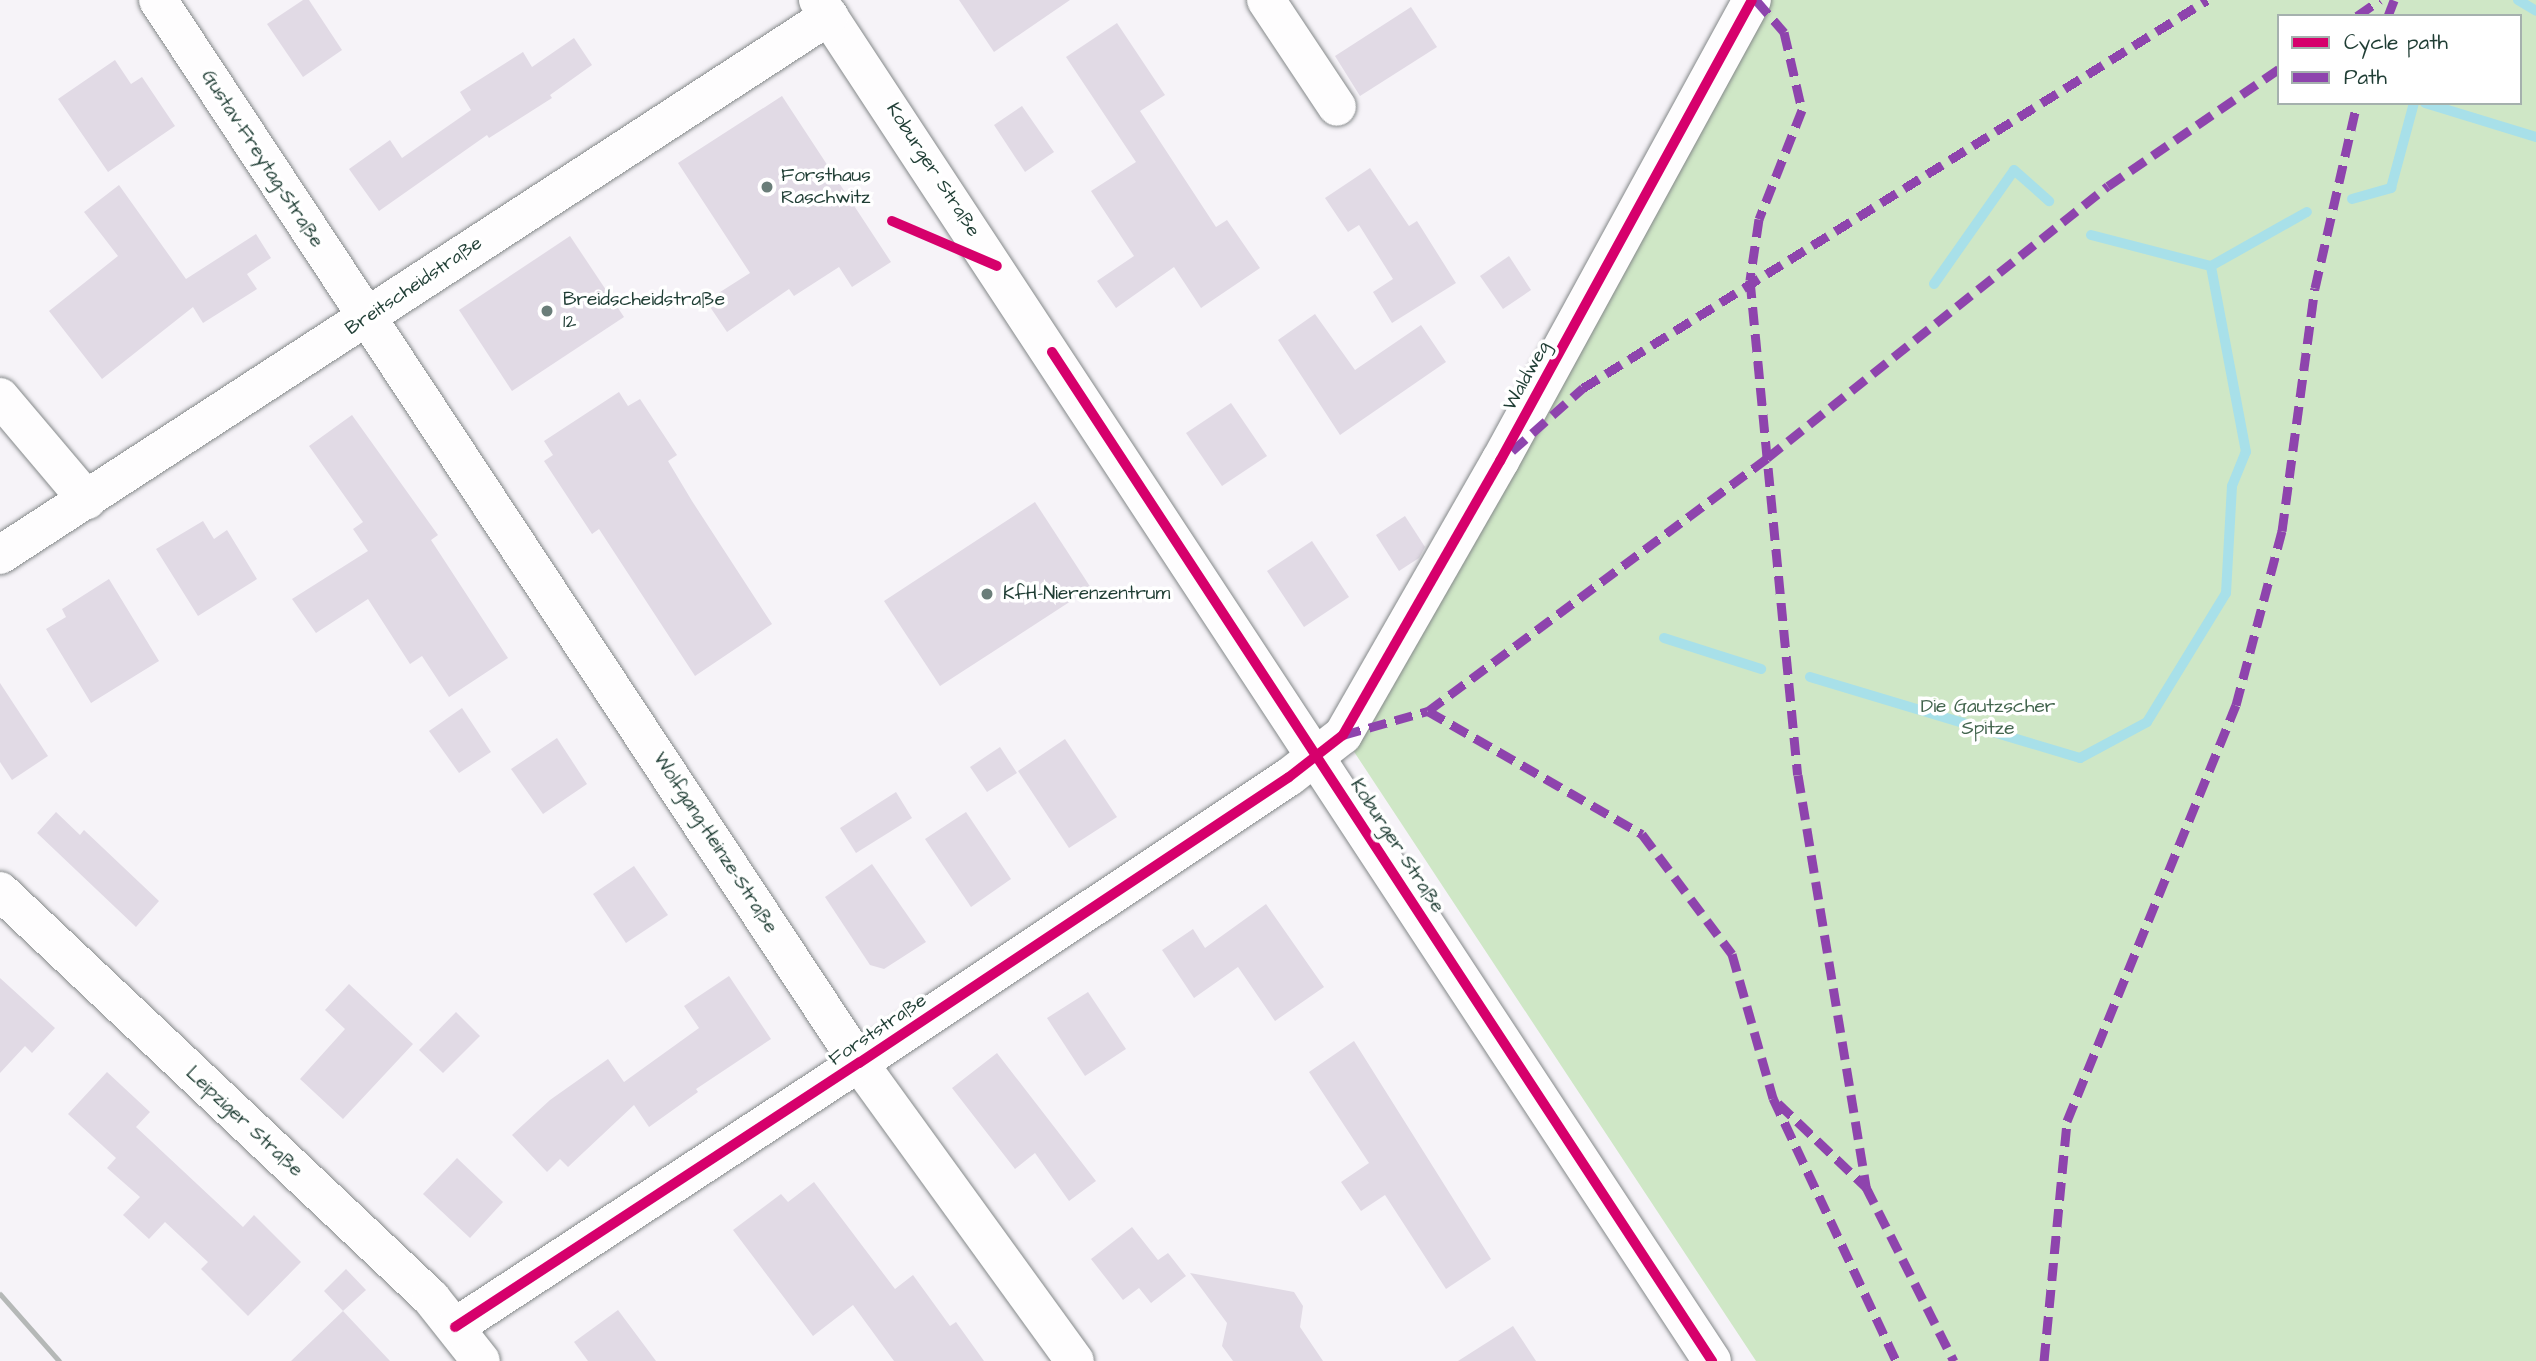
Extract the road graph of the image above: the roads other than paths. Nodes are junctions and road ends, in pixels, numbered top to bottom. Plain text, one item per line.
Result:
1 (158, 0) edge
2 (1266, 0) edge
3 (1752, 0) edge
4 (823, 8) edge
5 (1337, 107) dead end
6 (369, 316) junction
7 (0, 397) edge
8 (87, 500) junction
9 (0, 555) edge
10 (1317, 756) junction
11 (0, 891) edge
12 (859, 1063) junction
13 (454, 1327) junction
14 (481, 1361) edge
15 (1075, 1361) edge
16 (1712, 1361) edge

1 - 6 street, Gustav-Freytag-Straße
2 - 5 street
3 - 10 street, Waldweg
4 - 6 street, Breitscheidstraße
4 - 10 street, Koburger Straße
6 - 8 street, Breitscheidstraße
6 - 12 street, Wolfgang-Heinze-Straße
7 - 8 street
8 - 9 street, Breitscheidstraße
10 - 12 street, Forststraße
10 - 16 street, Koburger Straße
11 - 13 street, Leipziger Straße
12 - 13 street, Forststraße
12 - 15 street, Wolfgang-Heinze-Straße
13 - 14 street, Leipziger Straße

